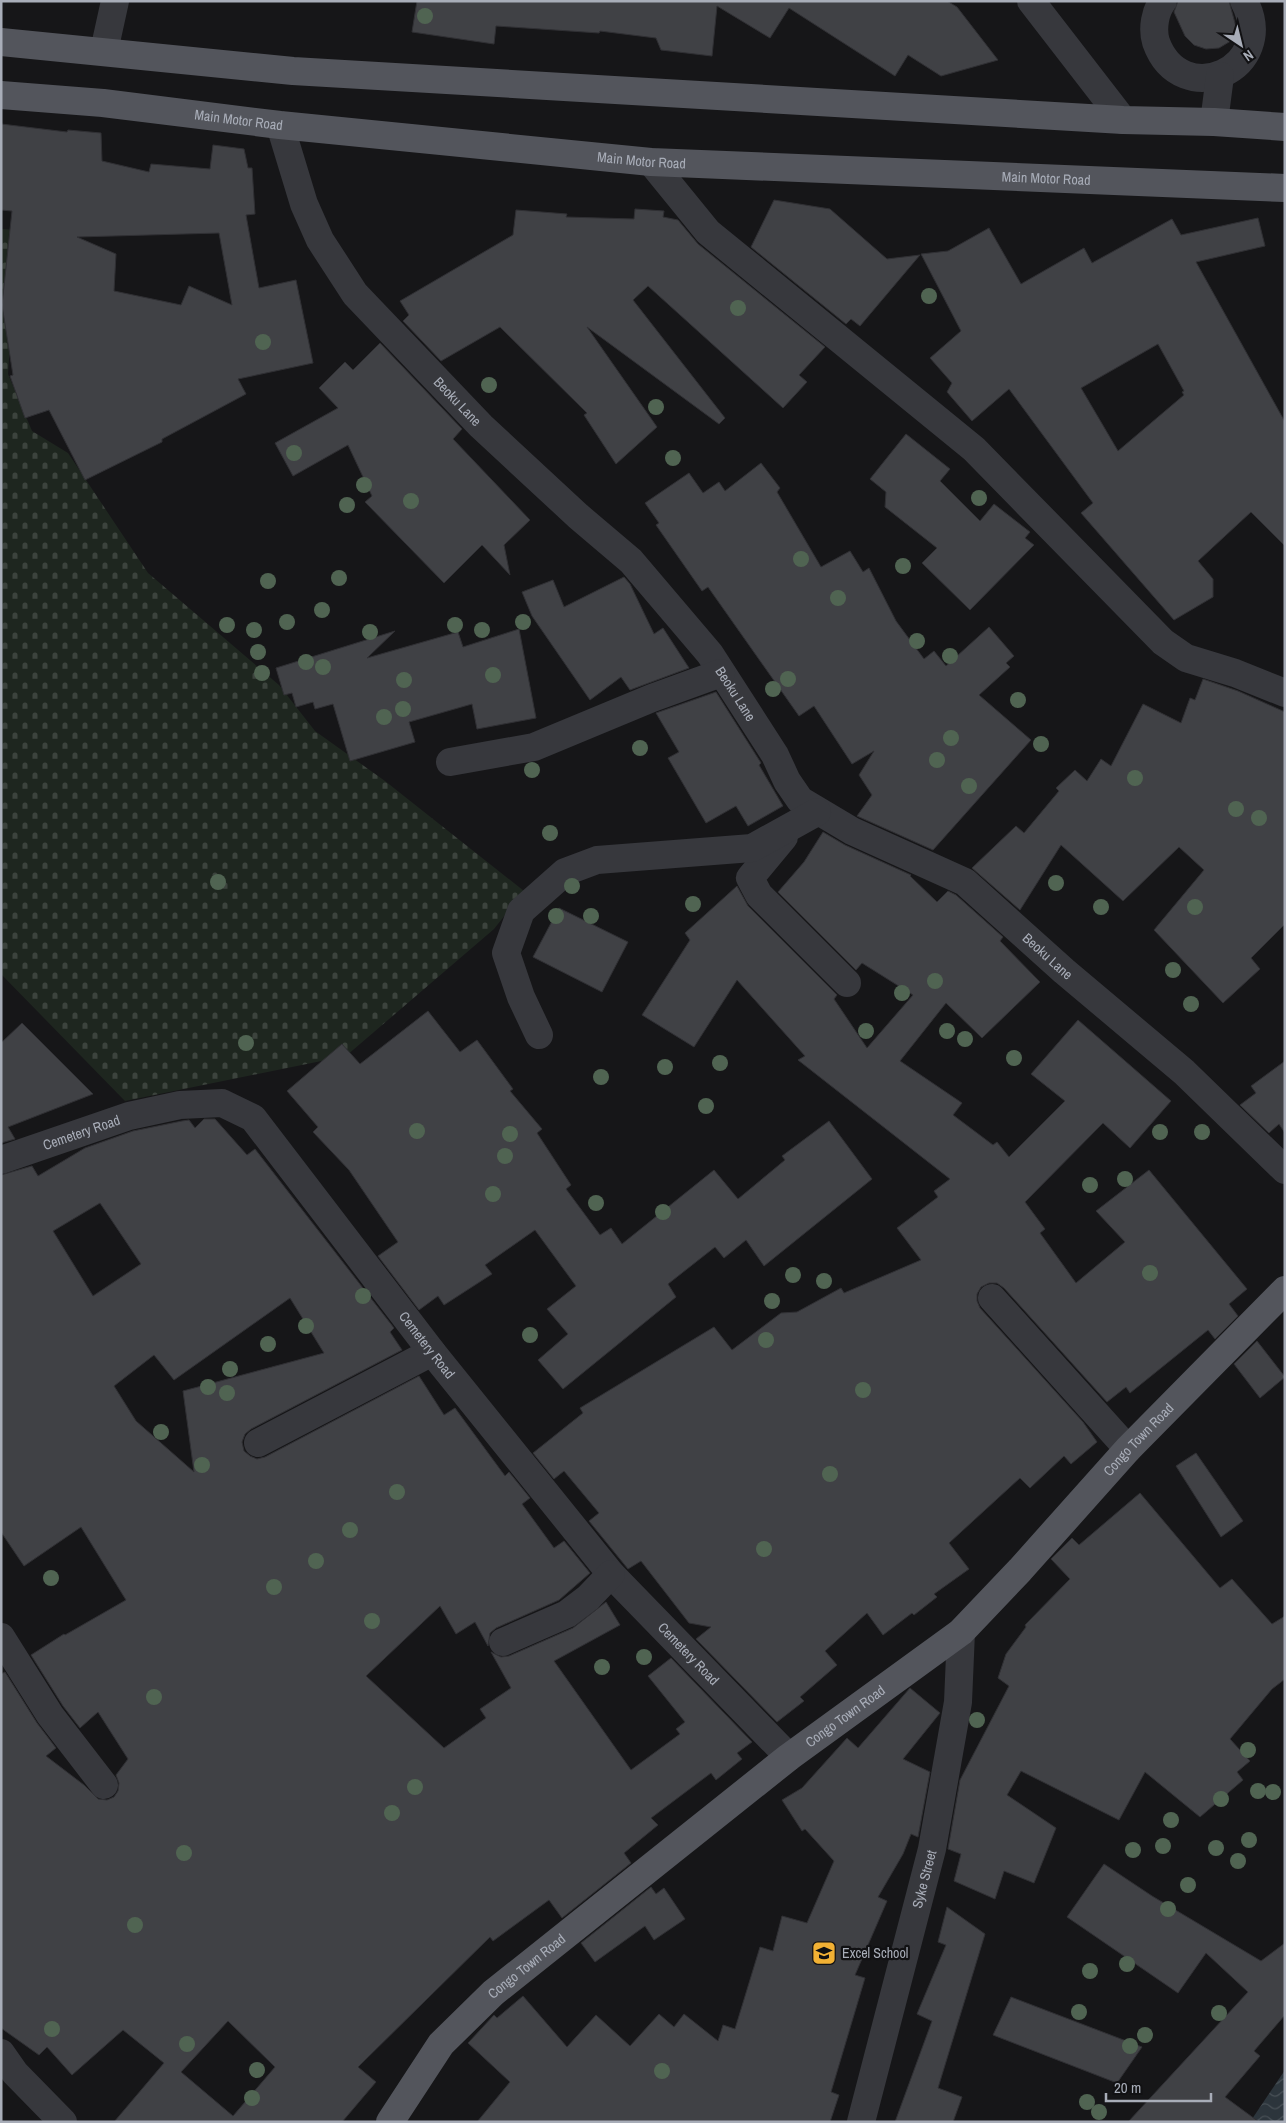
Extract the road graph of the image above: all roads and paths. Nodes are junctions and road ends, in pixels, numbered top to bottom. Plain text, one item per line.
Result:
1 (114, 1) edge
2 (1031, 1) edge
3 (1164, 1) edge
4 (1244, 1) edge
5 (1, 42) edge
6 (104, 51) junction
7 (1220, 76) junction
8 (1, 95) edge
9 (1122, 120) junction
10 (1214, 122) junction
11 (280, 125) junction
12 (1285, 127) edge
13 (651, 162) junction
14 (1285, 188) edge
15 (721, 673) junction
16 (1285, 693) edge
17 (450, 762) dead end
18 (817, 812) junction
19 (792, 826) junction
20 (847, 983) dead end
21 (539, 1035) dead end
22 (1, 1160) edge
23 (1285, 1170) edge
24 (1285, 1290) edge
25 (992, 1298) dead end
26 (432, 1352) junction
27 (258, 1444) dead end
28 (1128, 1449) junction
29 (611, 1574) junction
30 (961, 1632) junction
31 (1, 1636) edge
32 (503, 1642) dead end
33 (789, 1757) junction
34 (104, 1785) dead end
35 (6, 2071) edge
36 (63, 2122) edge
37 (390, 2122) edge
38 (861, 2122) edge

1 - 6 street
2 - 9 street
3 - 7 street
4 - 7 street
5 - 6 main road
6 - 9 main road
7 - 10 street
8 - 11 main road, Main Motor Road
9 - 10 main road
10 - 12 main road
11 - 13 main road, Main Motor Road
11 - 15 street, Beoku Lane
13 - 14 main road, Main Motor Road
13 - 16 street
15 - 17 street
15 - 18 street, Beoku Lane
18 - 19 street
18 - 23 street, Beoku Lane
19 - 20 street
19 - 21 street
22 - 26 street, Cemetery Road
24 - 28 main road, Congo Town Road
25 - 28 street
26 - 27 street
26 - 29 street, Cemetery Road
28 - 30 main road, Congo Town Road
29 - 32 street
29 - 33 street, Cemetery Road
30 - 33 main road, Congo Town Road
30 - 38 street, Syke Street
31 - 34 street
33 - 37 main road, Congo Town Road
35 - 36 street

